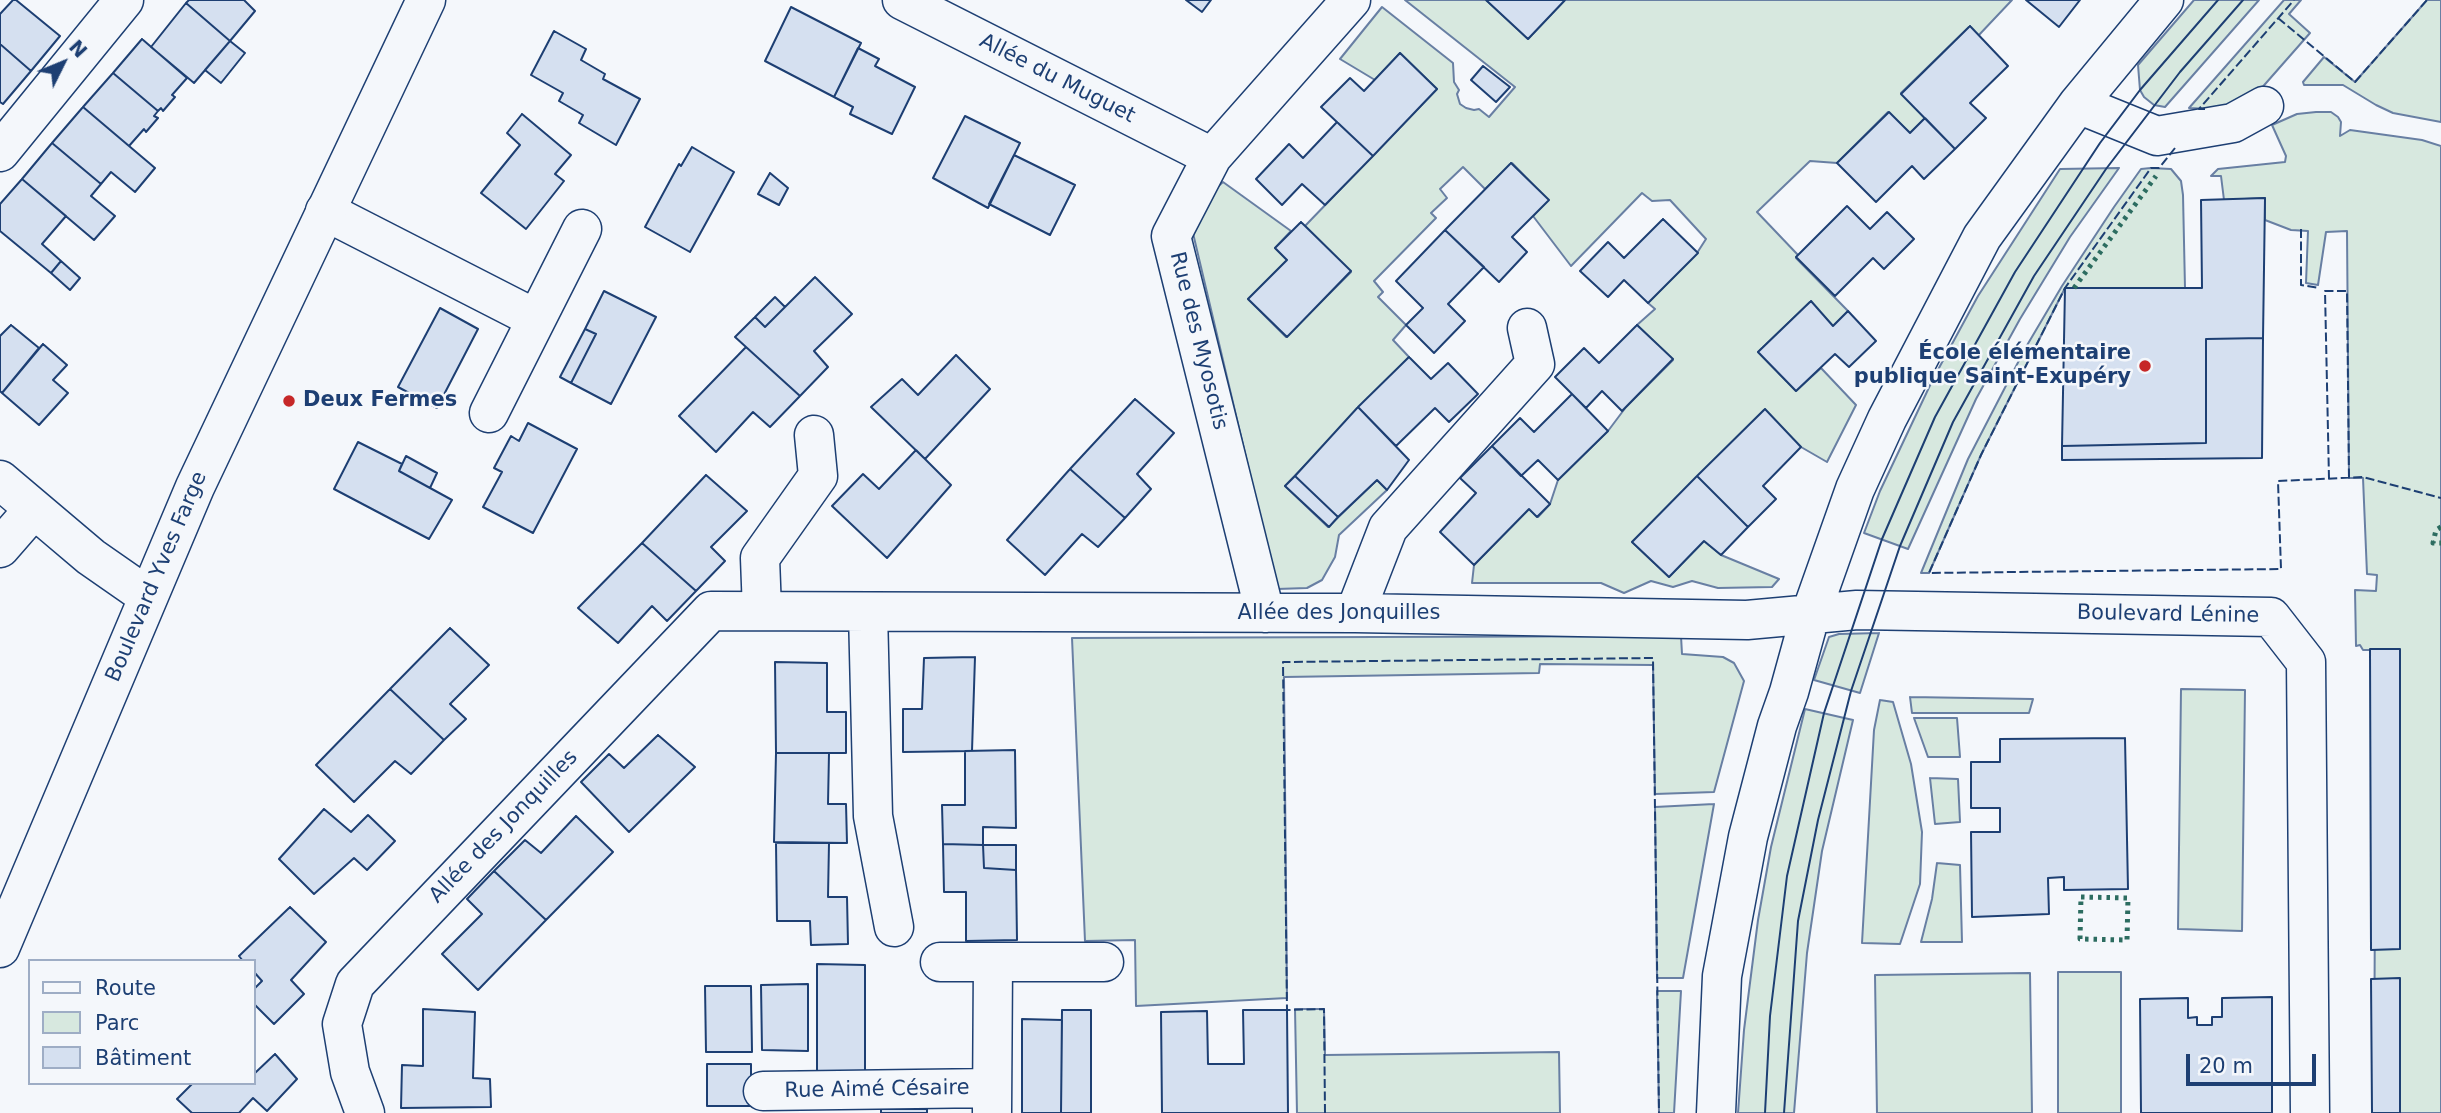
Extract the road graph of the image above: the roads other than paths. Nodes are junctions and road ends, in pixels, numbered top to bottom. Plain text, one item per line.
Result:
1 (124, 0) edge
2 (426, 0) edge
3 (902, 0) edge
4 (1351, 0) edge
5 (2164, 0) edge
6 (2078, 104) junction
7 (2264, 106) dead end
8 (0, 152) edge
9 (1212, 158) junction
10 (325, 211) junction
11 (582, 229) dead end
12 (536, 319) junction
13 (1527, 328) dead end
14 (489, 412) dead end
15 (814, 435) dead end
16 (0, 480) edge
17 (34, 509) junction
18 (0, 548) edge
19 (147, 596) junction
20 (762, 611) junction
21 (868, 612) junction
22 (1265, 613) junction
23 (1355, 613) junction
24 (1810, 616) junction
25 (894, 927) dead end
26 (0, 948) edge
27 (940, 962) dead end
28 (993, 962) junction
29 (1104, 962) dead end
30 (763, 1091) dead end
31 (992, 1101) edge
32 (365, 1113) edge
33 (1716, 1113) edge
34 (2309, 1113) edge

1 - 8 street
2 - 10 street, Boulevard Yves Farge
3 - 9 street, Allée du Muguet
4 - 9 street, Rue des Myosotis
5 - 6 street
6 - 7 street
6 - 24 street
9 - 22 street, Rue des Myosotis
10 - 12 street
10 - 19 street, Boulevard Yves Farge
11 - 12 street
12 - 14 street
13 - 23 street
15 - 20 street
16 - 17 street
17 - 18 street
17 - 19 street
19 - 26 street, Boulevard Yves Farge
20 - 21 street, Allée des Jonquilles
20 - 32 street, Allée des Jonquilles
21 - 22 street, Allée des Jonquilles
21 - 25 street
22 - 23 street, Allée des Jonquilles
23 - 24 street, Allée des Jonquilles
24 - 33 street
24 - 34 street, Boulevard Lénine
27 - 28 street
28 - 29 street
28 - 31 street, Rue Aimé Césaire
30 - 31 street, Rue Aimé Césaire

